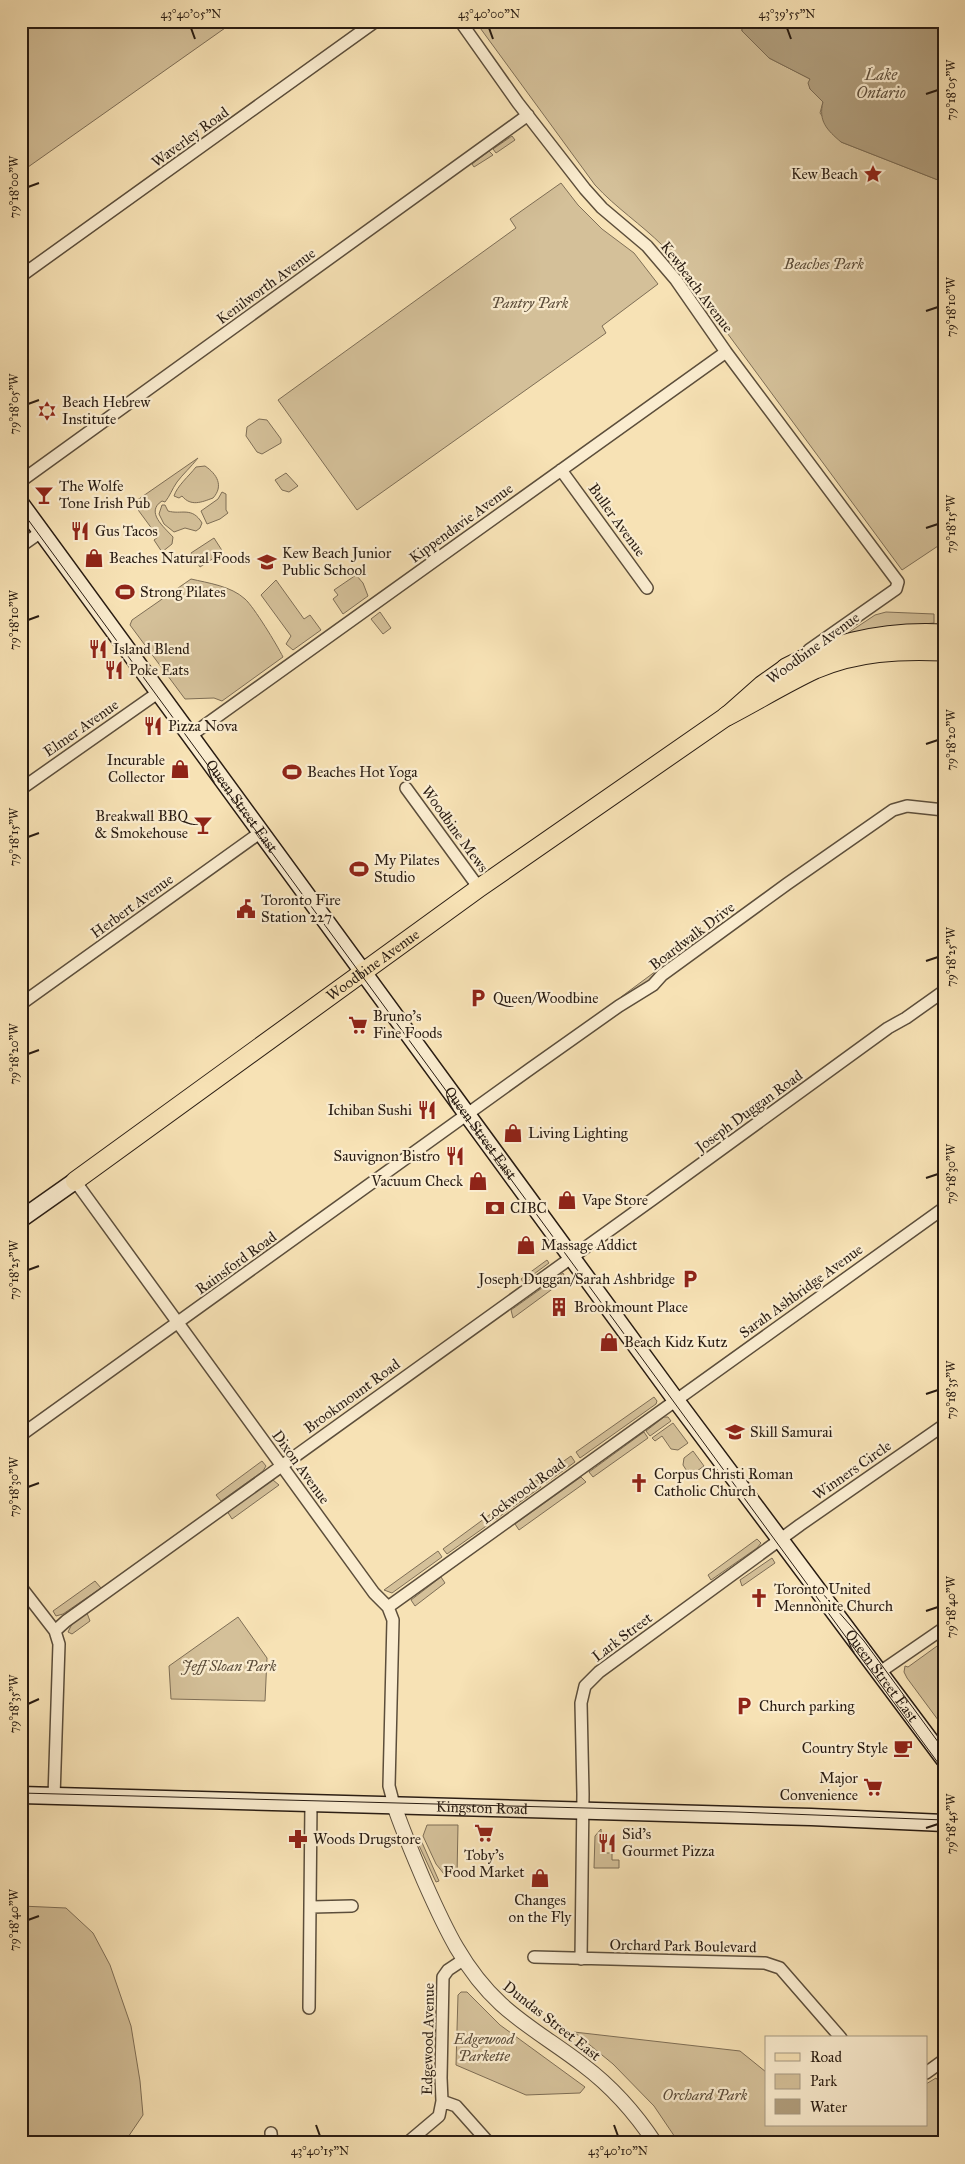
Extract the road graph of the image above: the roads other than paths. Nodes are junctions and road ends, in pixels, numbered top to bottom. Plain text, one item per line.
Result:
1 (376, 21) edge
2 (460, 21) edge
3 (528, 115) junction
4 (21, 276) edge
5 (726, 352) junction
6 (562, 470) junction
7 (21, 481) edge
8 (21, 504) edge
9 (41, 532) junction
10 (21, 546) edge
11 (898, 582) joint
12 (647, 588) dead end
13 (944, 634) edge
14 (944, 651) edge
15 (786, 668) junction
16 (159, 692) junction
17 (727, 716) junction
18 (190, 736) junction
19 (406, 788) dead end
20 (21, 789) edge
21 (944, 810) edge
22 (261, 832) junction
23 (479, 888) junction
24 (363, 972) junction
25 (944, 991) edge
26 (21, 1004) edge
27 (468, 1114) junction
28 (74, 1181) junction
29 (944, 1208) edge
30 (21, 1219) edge
31 (572, 1257) junction
32 (178, 1323) junction
33 (675, 1399) junction
34 (944, 1425) edge
35 (21, 1435) edge
36 (280, 1466) junction
37 (779, 1540) junction
38 (21, 1587) edge
39 (388, 1606) junction
40 (944, 1628) edge
41 (55, 1631) junction
42 (880, 1672) junction
43 (944, 1758) edge
44 (21, 1795) edge
45 (54, 1797) junction
46 (311, 1803) junction
47 (394, 1805) junction
48 (582, 1810) junction
49 (944, 1823) edge
50 (312, 1906) junction
51 (352, 1906) dead end
52 (534, 1957) dead end
53 (582, 1959) junction
54 (463, 1960) junction
55 (309, 2008) dead end
56 (839, 2036) edge
57 (944, 2060) edge
58 (928, 2072) edge
59 (442, 2101) junction
60 (408, 2143) edge
61 (489, 2143) edge
62 (655, 2143) edge

1 - 4 street, Waverley Road
2 - 3 street, Kewbeach Avenue
3 - 5 street, Kewbeach Avenue
3 - 7 street, Kenilworth Avenue
5 - 6 street, Kippendavie Avenue
5 - 11 street, Kewbeach Avenue
6 - 12 street, Buller Avenue
6 - 18 street, Kippendavie Avenue
8 - 9 main road, Queen Street East
9 - 10 street
9 - 16 main road, Queen Street East
11 - 15 street, Woodbine Avenue
13 - 15 highway
14 - 17 highway, Woodbine Avenue
15 - 17 main road, Woodbine Avenue
16 - 18 main road, Queen Street East
16 - 20 street, Elmer Avenue
17 - 23 main road, Woodbine Avenue
18 - 22 main road, Queen Street East
19 - 23 street, Woodbine Mews
21 - 27 street, Boardwalk Drive
22 - 24 main road, Queen Street East
22 - 26 street, Herbert Avenue
23 - 24 main road, Woodbine Avenue
24 - 27 main road, Queen Street East
24 - 28 main road, Woodbine Avenue
25 - 31 street, Joseph Duggan Road
27 - 31 main road, Queen Street East
27 - 32 street, Rainsford Road
28 - 30 main road, Woodbine Avenue
28 - 32 street, Dixon Avenue
29 - 33 street, Sarah Ashbridge Avenue
31 - 33 main road, Queen Street East
31 - 36 street, Brookmount Road
32 - 35 street, Rainsford Road
32 - 36 street, Dixon Avenue
33 - 37 main road, Queen Street East
33 - 39 street, Lockwood Road
34 - 37 street, Winners Circle
36 - 39 street, Dixon Avenue
36 - 41 street, Brookmount Road
37 - 42 main road, Queen Street East
37 - 48 street, Lark Street
38 - 41 street
39 - 47 street
40 - 42 street
41 - 45 street
42 - 43 main road, Queen Street East
44 - 45 main road, Kingston Road
45 - 46 main road, Kingston Road
46 - 47 main road, Kingston Road
46 - 50 street
47 - 48 main road, Kingston Road
47 - 54 street, Dundas Street East
48 - 49 main road, Kingston Road
48 - 53 street
50 - 51 street
50 - 55 street
52 - 53 street, Orchard Park Boulevard
53 - 56 street, Orchard Park Boulevard
54 - 59 street, Edgewood Avenue
54 - 62 street, Dundas Street East
57 - 58 street
59 - 60 street, Edgewood Avenue
59 - 61 street

